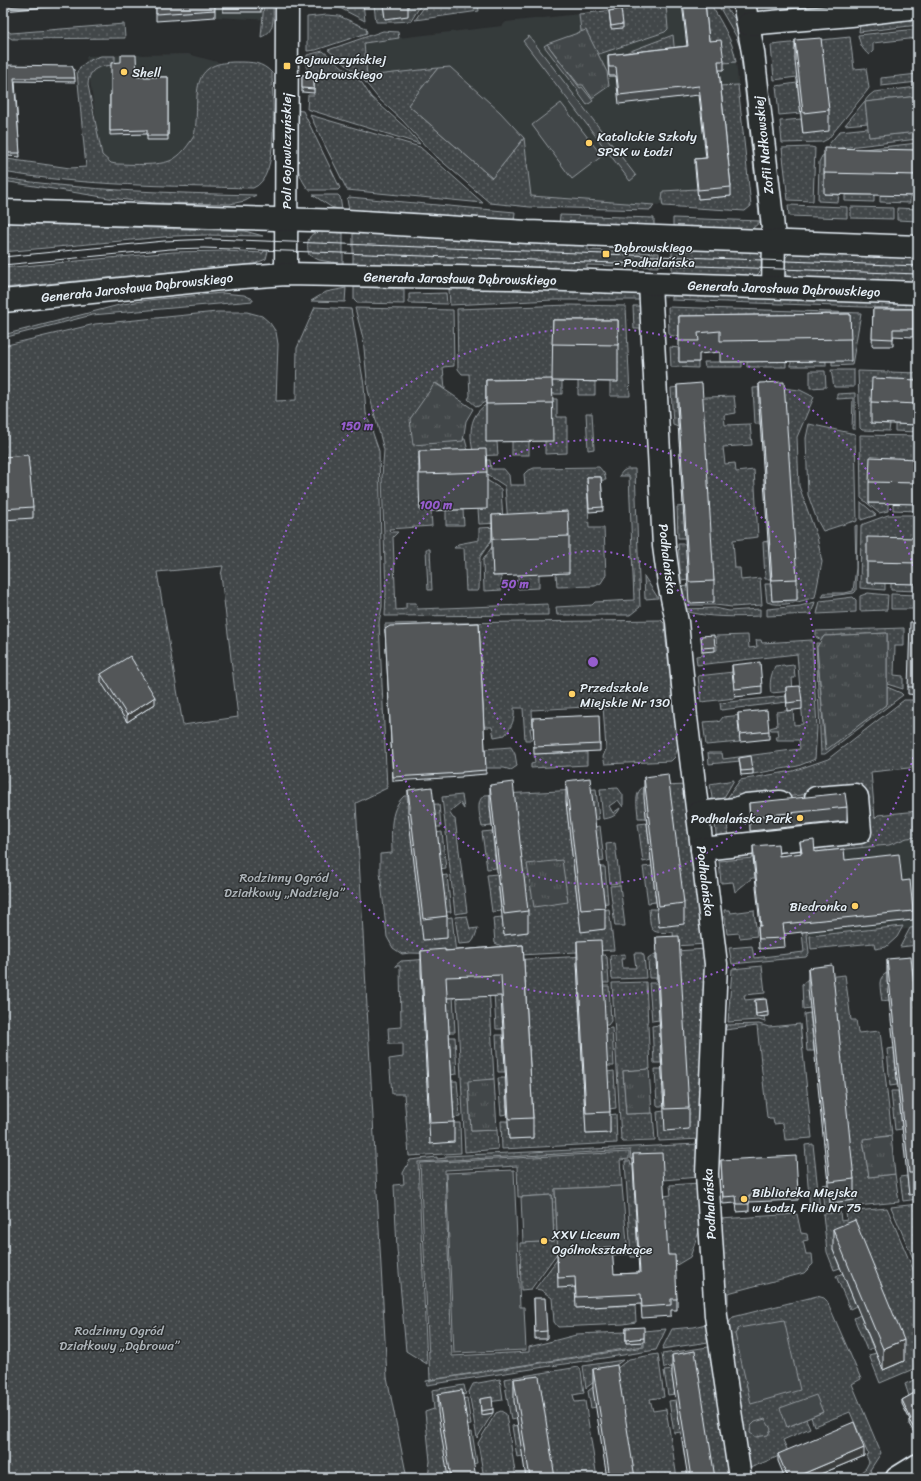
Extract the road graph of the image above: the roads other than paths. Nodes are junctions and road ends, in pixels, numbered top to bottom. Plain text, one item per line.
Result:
1 (287, 3) edge
2 (744, 3) edge
3 (904, 7) edge
4 (748, 24) junction
5 (3, 211) edge
6 (286, 220) junction
7 (774, 241) junction
8 (918, 246) edge
9 (286, 274) junction
10 (650, 284) junction
11 (773, 287) junction
12 (918, 293) edge
13 (3, 301) edge
14 (698, 813) junction
15 (702, 849) junction
16 (918, 1465) edge
17 (740, 1478) edge
18 (897, 1478) edge

1 - 6 street, Poli Gojawiczyńskiej
2 - 4 street, Zofii Nałkowskiej
3 - 4 street
4 - 7 street, Zofii Nałkowskiej
5 - 6 street
6 - 7 street
6 - 9 street, Poli Gojawiczyńskiej
7 - 8 street
7 - 11 street, Zofii Nałkowskiej
9 - 10 street, Generała Jarosława Dąbrowskiego
9 - 13 street, Generała Jarosława Dąbrowskiego
10 - 11 street, Generała Jarosława Dąbrowskiego
10 - 14 street, Podhalańska
11 - 12 street, Generała Jarosława Dąbrowskiego
14 - 15 street, Podhalańska
14 - 15 street
15 - 17 street, Podhalańska
16 - 18 street

